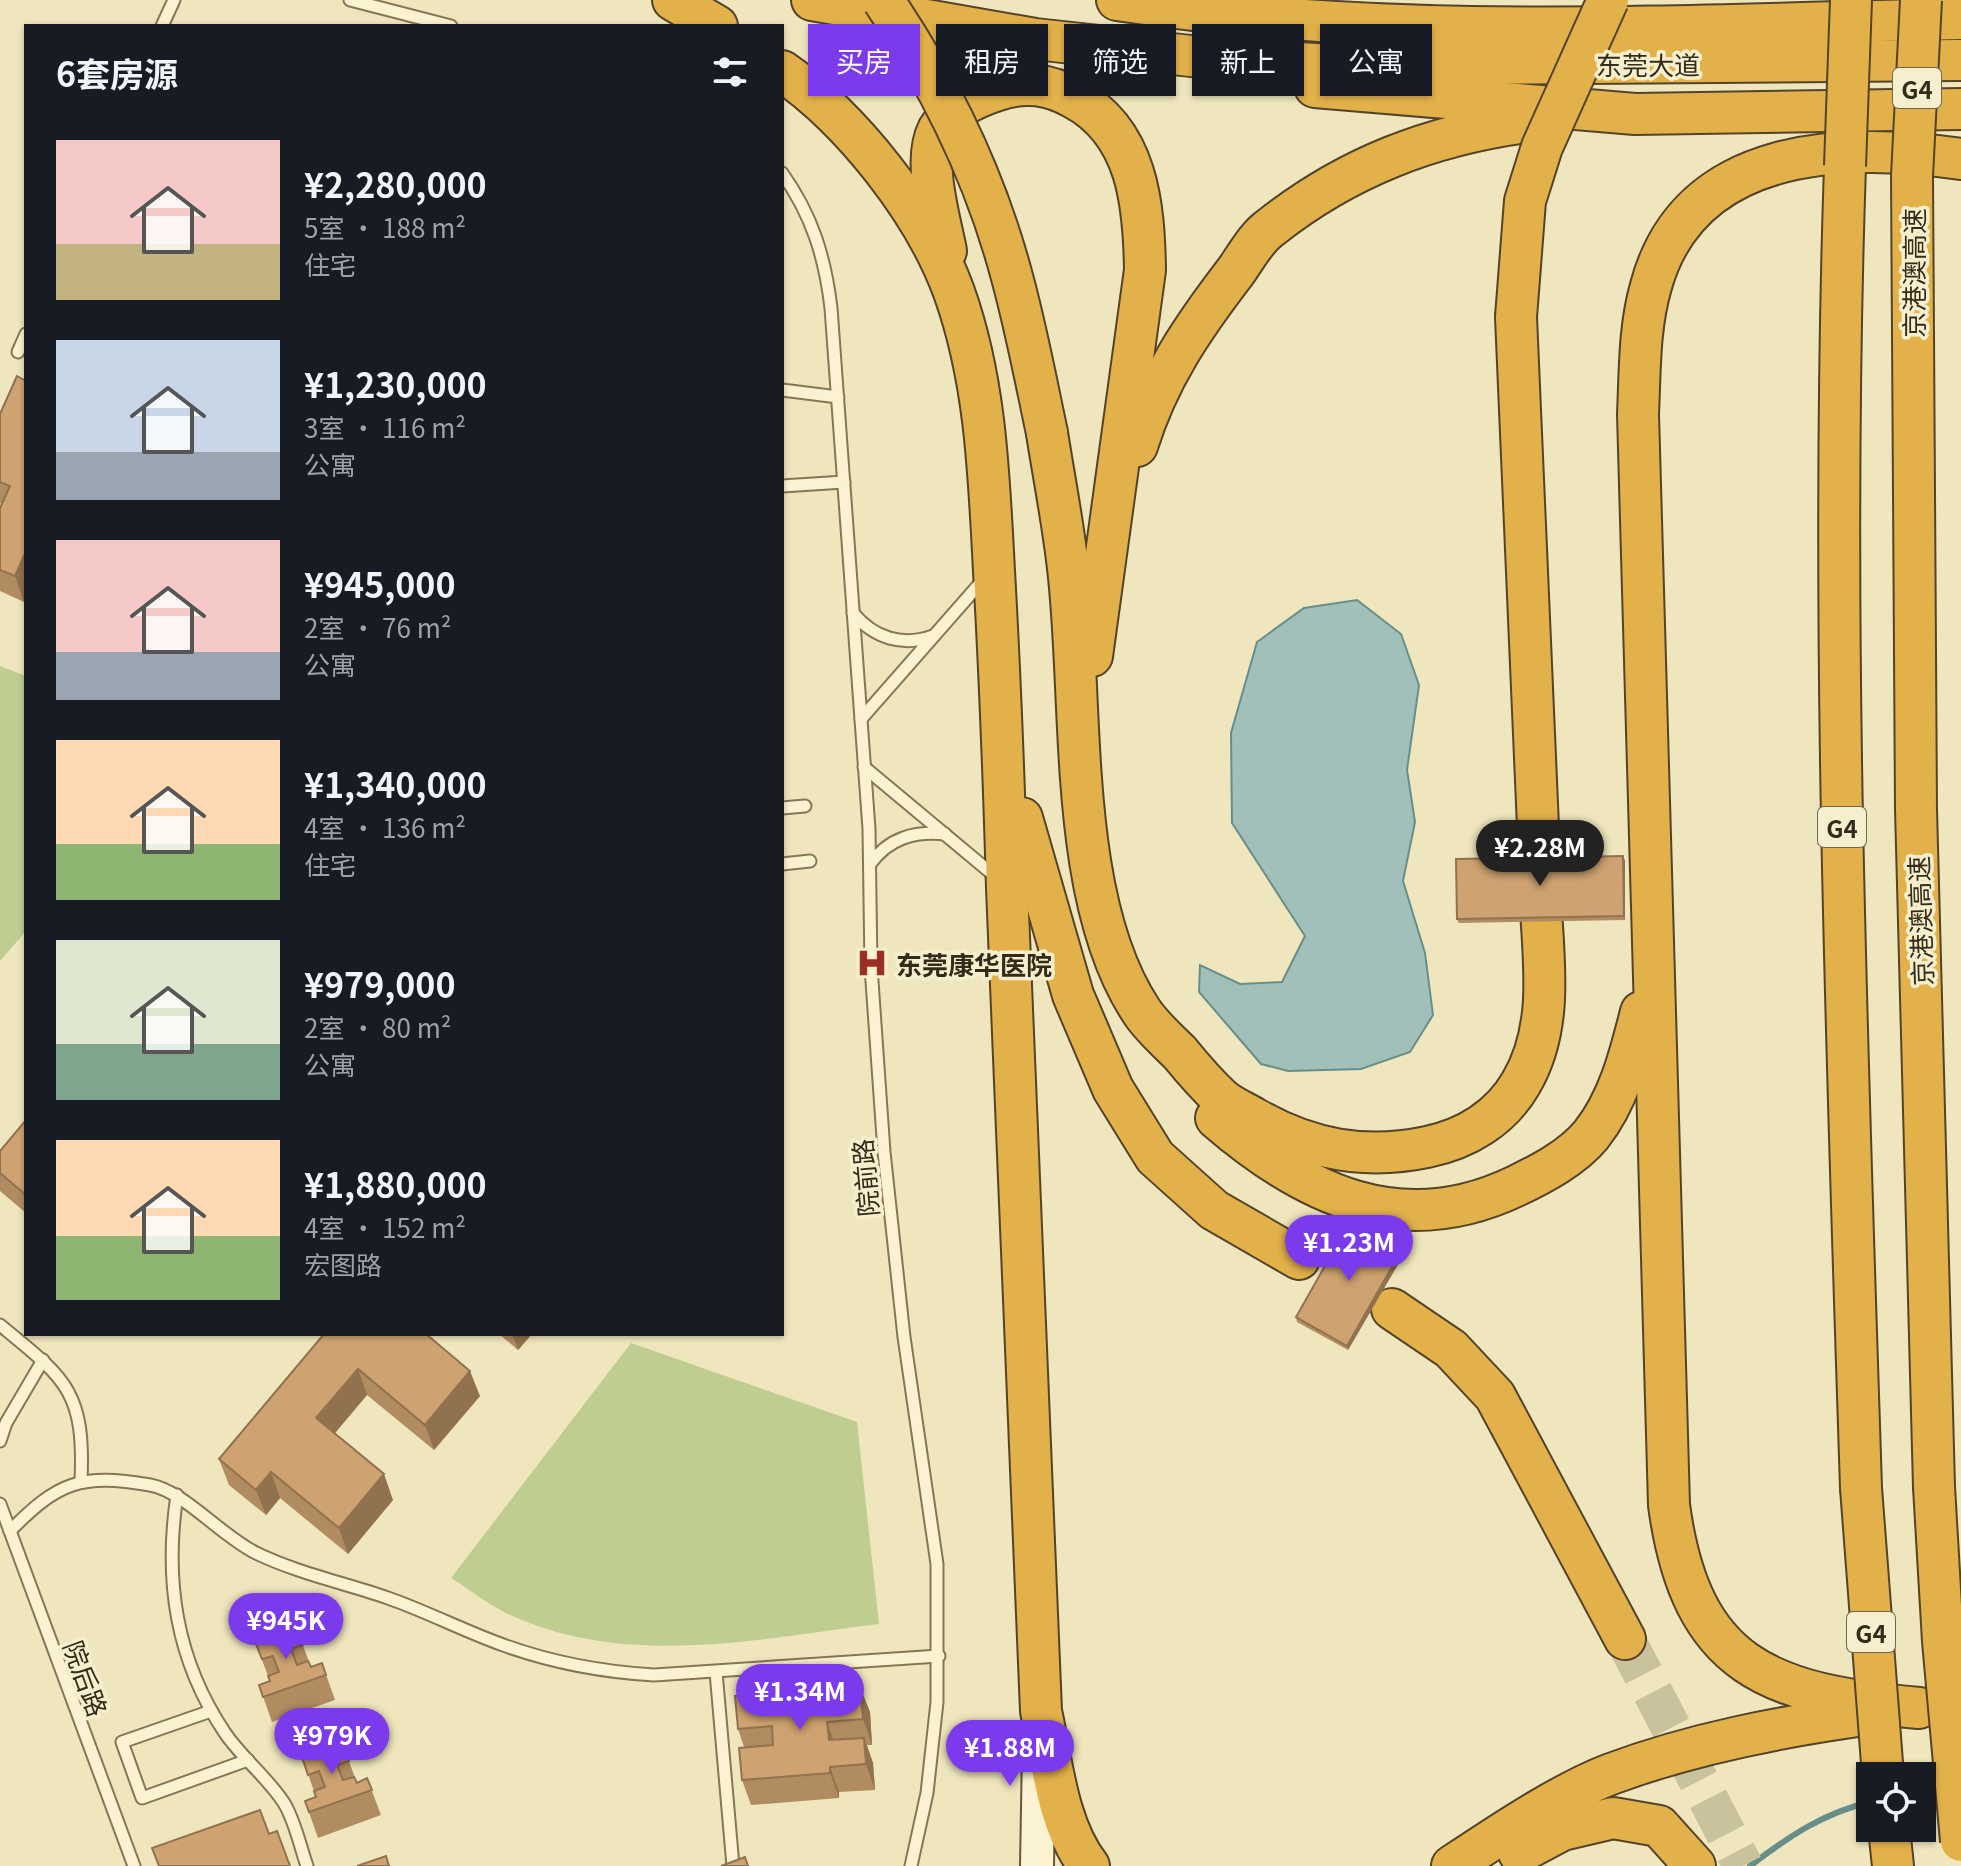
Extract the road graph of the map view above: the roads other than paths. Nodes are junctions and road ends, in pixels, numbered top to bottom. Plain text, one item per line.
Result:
1 (174, 0) edge
2 (350, 0) edge
3 (673, 0) edge
4 (812, 0) edge
5 (883, 0) edge
6 (1117, 0) edge
7 (1226, 0) edge
8 (1608, 0) edge
9 (1851, 0) edge
10 (1921, 0) edge
11 (1961, 19) edge
12 (163, 24) edge
13 (443, 24) edge
14 (714, 24) edge
15 (949, 24) edge
16 (1331, 24) joint
17 (1432, 26) edge
18 (1048, 40) edge
19 (1048, 42) edge
20 (1961, 60) edge
21 (784, 72) edge
22 (1961, 109) edge
23 (1635, 114) junction
24 (1961, 159) edge
25 (784, 176) edge
26 (954, 290) junction
27 (24, 338) edge
28 (18, 352) dead end
29 (784, 390) edge
30 (838, 397) junction
31 (844, 482) junction
32 (784, 486) edge
33 (1109, 533) junction
34 (994, 568) junction
35 (853, 613) junction
36 (933, 636) junction
37 (861, 719) junction
38 (1004, 736) junction
39 (864, 767) junction
40 (1083, 768) junction
41 (805, 806) dead end
42 (784, 808) edge
43 (945, 834) junction
44 (1539, 850) dead end
45 (810, 861) dead end
46 (784, 864) edge
47 (870, 864) junction
48 (1007, 886) junction
49 (1540, 894) edge
50 (1652, 896) junction
51 (1142, 1012) junction
52 (1299, 1259) dead end
53 (1392, 1309) dead end
54 (0, 1325) edge
55 (43, 1360) junction
56 (0, 1441) edge
57 (81, 1481) junction
58 (177, 1495) junction
59 (0, 1504) edge
60 (10, 1531) junction
61 (1625, 1639) tunnel mouth
62 (939, 1656) junction
63 (716, 1672) junction
64 (1961, 1706) edge
65 (1919, 1708) junction
66 (211, 1711) junction
67 (1041, 1711) junction
68 (248, 1760) junction
69 (1882, 1762) edge
70 (1961, 1841) edge
71 (1890, 1842) edge
72 (134, 1866) edge
73 (307, 1866) edge
74 (733, 1866) edge
75 (911, 1866) edge
76 (1037, 1866) edge
77 (1089, 1866) edge
78 (1452, 1866) edge
79 (1494, 1866) edge
80 (1695, 1866) edge
81 (1893, 1866) edge

1 - 12 lane
2 - 13 lane
3 - 14 highway
4 - 15 highway, 东莞大道
5 - 40 highway, bridge
6 - 16 highway, 东莞大道
7 - 16 highway
8 - 44 highway, bridge
9 - 69 highway, G4, bridge
10 - 70 highway, 京港澳高速 / G4, bridge
11 - 17 highway, 东莞大道
18 - 20 highway, 东莞大道
19 - 23 highway
21 - 26 highway
22 - 23 highway
23 - 33 highway
24 - 50 highway
25 - 30 lane, 院前路
26 - 33 highway
26 - 34 highway
27 - 28 lane
29 - 30 lane
30 - 31 lane, 院前路
31 - 32 lane
31 - 35 lane, 院前路
33 - 40 highway
34 - 36 lane
34 - 38 highway
35 - 36 lane
35 - 37 lane, 院前路
36 - 37 lane
37 - 39 lane, 院前路
38 - 48 highway
38 - 52 highway
39 - 43 lane
39 - 47 lane, 院前路
40 - 51 highway
41 - 42 lane
43 - 47 lane
43 - 48 lane
45 - 46 lane
47 - 62 lane, 院前路
48 - 67 highway
49 - 51 highway
50 - 51 highway
50 - 65 highway
53 - 61 highway
54 - 55 lane
55 - 56 lane
55 - 57 lane
57 - 58 lane
57 - 60 lane
58 - 63 lane
58 - 66 lane
59 - 60 lane, 院后路
60 - 72 lane, 院后路
62 - 63 lane
62 - 75 lane, 院前路
63 - 74 lane
64 - 65 highway
65 - 78 highway
66 - 68 lane
66 - 68 lane
67 - 76 main road
67 - 77 highway
68 - 73 lane
71 - 81 highway
79 - 80 highway

